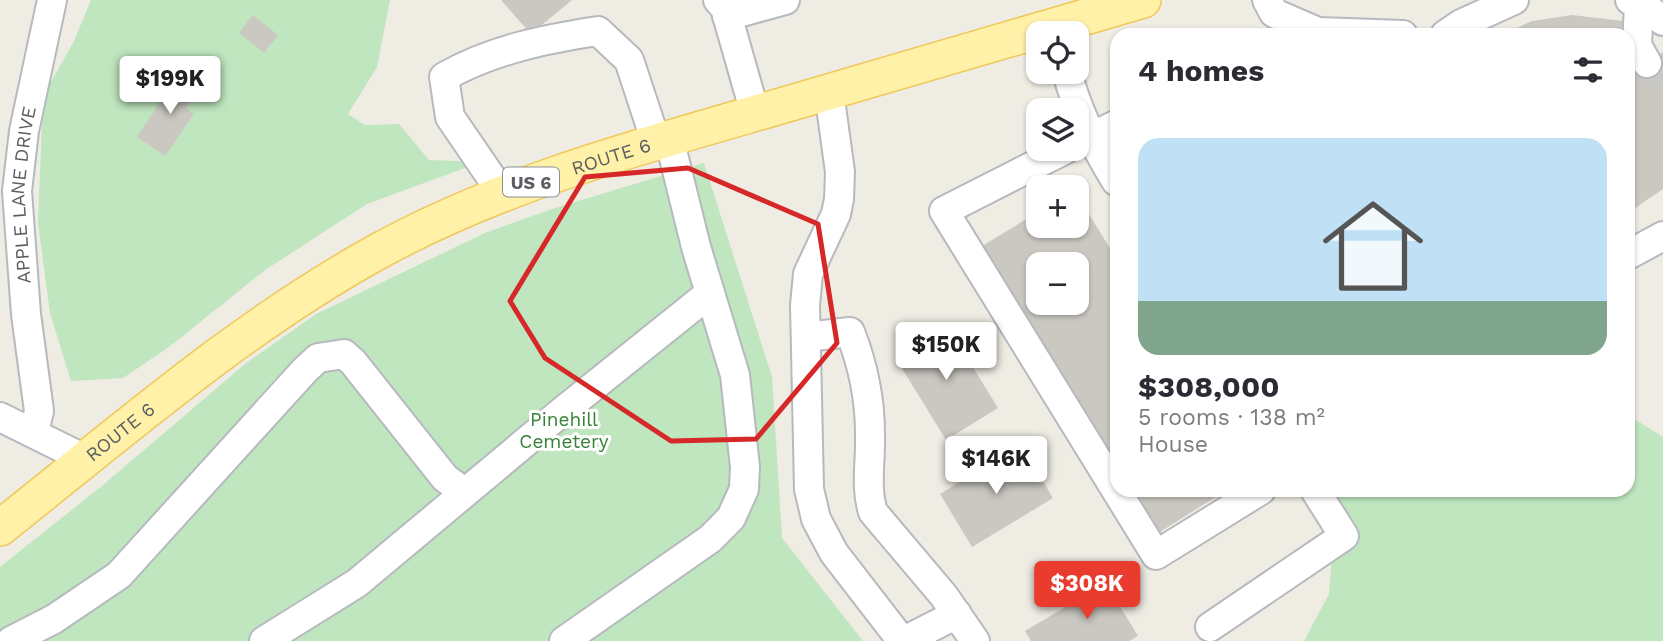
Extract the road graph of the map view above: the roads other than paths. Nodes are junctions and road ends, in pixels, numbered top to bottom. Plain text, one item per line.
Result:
1 (52, 0) edge
2 (785, 0) edge
3 (1267, 0) edge
4 (1514, 0) edge
5 (1137, 1) edge
6 (1634, 2) edge
7 (723, 8) edge
8 (1080, 21) edge
9 (1663, 21) edge
10 (1309, 28) edge
11 (1455, 28) edge
12 (1026, 38) edge
13 (1647, 63) tunnel mouth
14 (1070, 84) edge
15 (829, 92) junction
16 (755, 113) junction
17 (1095, 135) edge
18 (663, 140) junction
19 (1042, 161) edge
20 (1110, 168) edge
21 (502, 193) junction
22 (1663, 236) edge
23 (1635, 251) edge
24 (710, 293) junction
25 (806, 337) junction
26 (0, 417) edge
27 (34, 433) junction
28 (87, 460) junction
29 (1110, 480) edge
30 (464, 492) junction
31 (1120, 497) edge
32 (1250, 497) edge
33 (1319, 497) edge
34 (0, 528) edge
35 (957, 614) junction
36 (1210, 627) dead end
37 (11, 641) edge
38 (264, 641) edge
39 (564, 641) edge
40 (903, 641) edge
41 (975, 641) edge

1 - 27 street, APPLE LANE DRIVE
2 - 7 street
3 - 10 street
4 - 11 street
5 - 8 main road, ROUTE 6 / US 6
6 - 9 street
6 - 13 street
7 - 16 street
12 - 15 main road, ROUTE 6 / US 6
14 - 17 street
15 - 16 main road, ROUTE 6 / US 6
15 - 25 street
16 - 18 main road, ROUTE 6 / US 6
17 - 20 street
18 - 21 main road, ROUTE 6 / US 6
18 - 21 street
18 - 24 street
19 - 29 street
21 - 28 main road, ROUTE 6 / US 6
22 - 23 street
24 - 30 street
24 - 39 street
25 - 35 street
25 - 40 street
26 - 27 street
27 - 28 street
28 - 34 main road, ROUTE 6 / US 6
30 - 37 street
30 - 38 street
31 - 32 street
33 - 36 street
35 - 40 street
35 - 41 street

